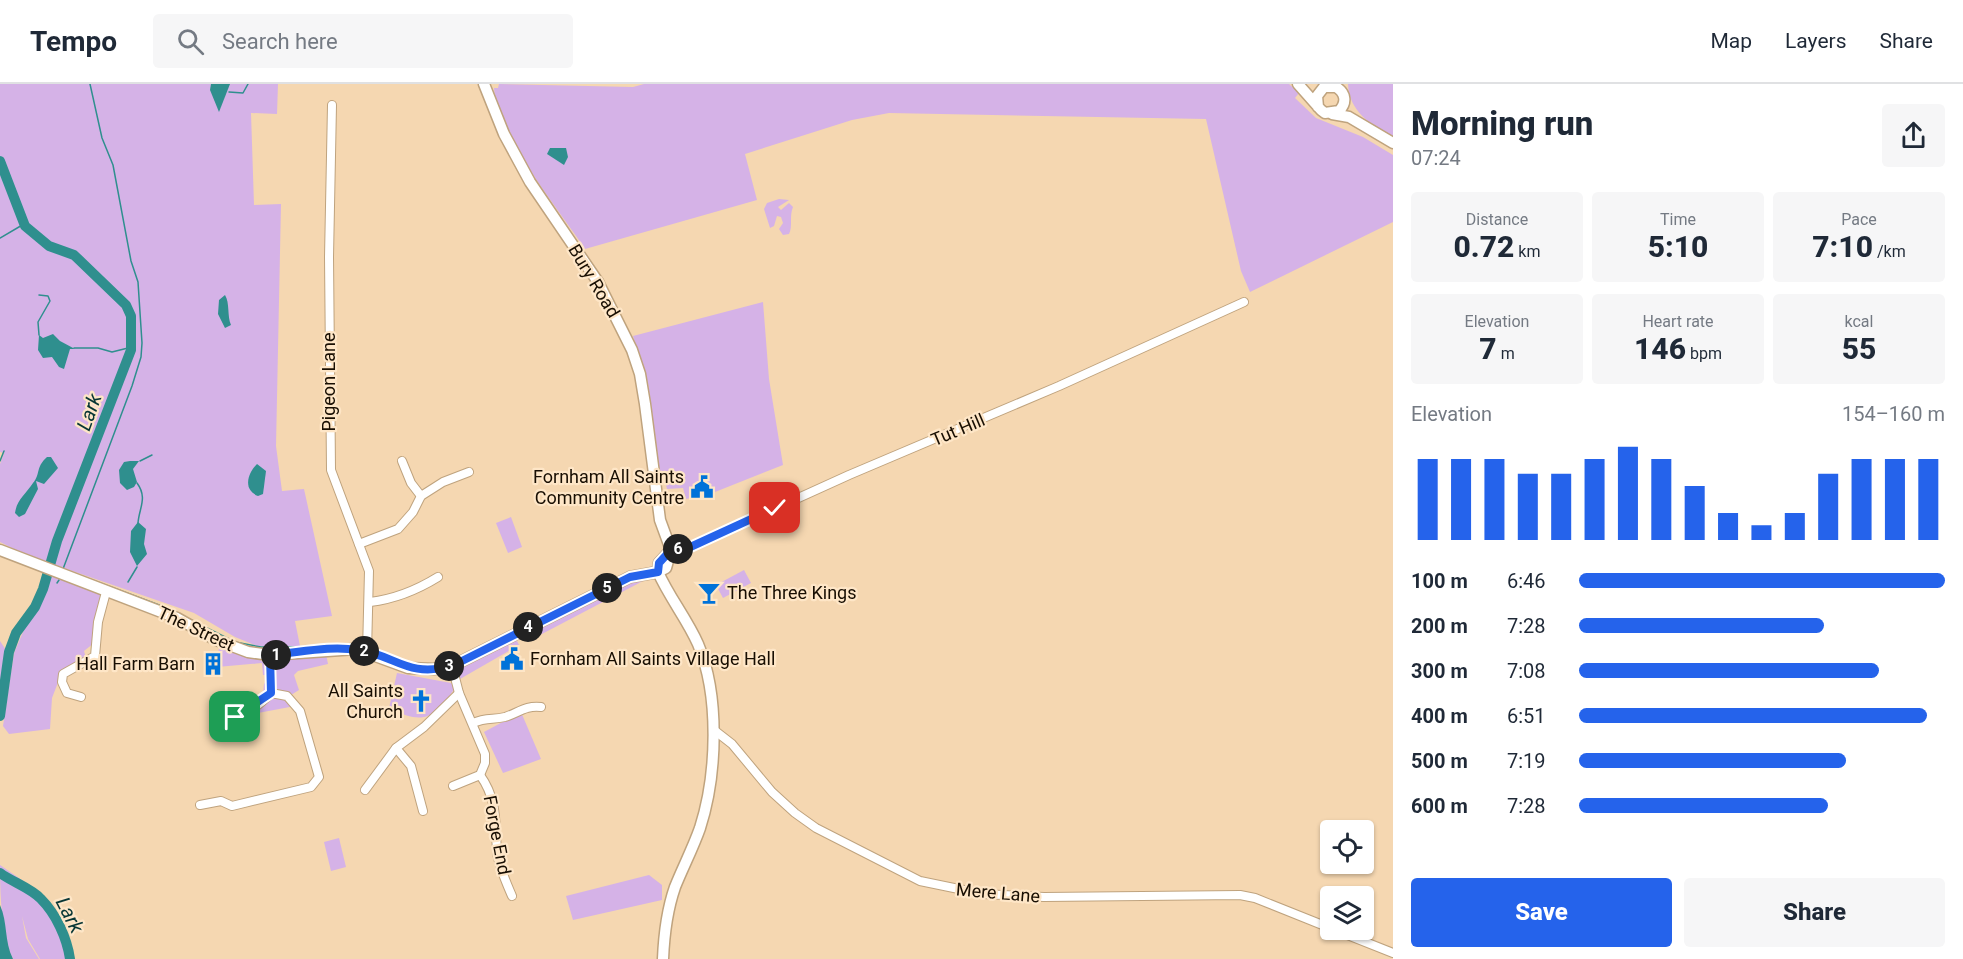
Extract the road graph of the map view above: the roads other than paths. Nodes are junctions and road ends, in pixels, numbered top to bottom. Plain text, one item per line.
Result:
1 (484, 84) edge
2 (492, 84) edge
3 (1298, 84) edge
4 (1307, 84) edge
5 (1331, 85) edge
6 (1344, 92) edge
7 (332, 105) dead end
8 (492, 106) junction
9 (1318, 106) junction
10 (1330, 114) junction
11 (1373, 131) junction
12 (1393, 143) edge
13 (1244, 302) dead end
14 (402, 461) dead end
15 (469, 472) dead end
16 (421, 496) junction
17 (359, 544) junction
18 (0, 550) edge
19 (671, 550) junction
20 (658, 572) junction
21 (438, 577) dead end
22 (106, 592) junction
23 (370, 602) junction
24 (367, 651) junction
25 (270, 655) junction
26 (452, 666) junction
27 (271, 693) junction
28 (459, 693) junction
29 (81, 697) dead end
30 (541, 706) dead end
31 (217, 720) dead end
32 (473, 723) junction
33 (714, 730) junction
34 (396, 748) junction
35 (480, 775) junction
36 (453, 786) dead end
37 (365, 790) dead end
38 (200, 805) dead end
39 (423, 811) dead end
40 (512, 896) dead end
41 (1320, 924) edge
42 (1360, 940) edge
43 (1393, 953) edge
44 (663, 959) edge

1 - 8 main road, Bury Road
2 - 8 main road, Bury Road
3 - 9 main road
4 - 5 main road
5 - 6 main road
5 - 9 main road
6 - 10 main road
6 - 11 main road
7 - 17 street, Pigeon Lane
8 - 19 main road, Bury Road
9 - 10 main road
10 - 11 main road
11 - 12 main road
13 - 19 street, Tut Hill
14 - 16 street
15 - 16 street
16 - 17 street
17 - 23 street, Pigeon Lane
18 - 22 main road, The Street
19 - 20 main road
20 - 26 main road
20 - 33 main road
21 - 23 street
22 - 25 main road, The Street
22 - 29 street
23 - 24 street, Pigeon Lane
24 - 25 main road, The Street
24 - 26 main road, The Street
25 - 27 street
26 - 28 street, Forge End
27 - 31 street
27 - 38 street
28 - 32 street, Forge End
28 - 34 street
30 - 32 street
32 - 35 street, Forge End
33 - 41 street, Mere Lane
33 - 44 main road
34 - 37 street
34 - 39 street
35 - 36 street, Forge End
35 - 40 street, Forge End
42 - 43 street

